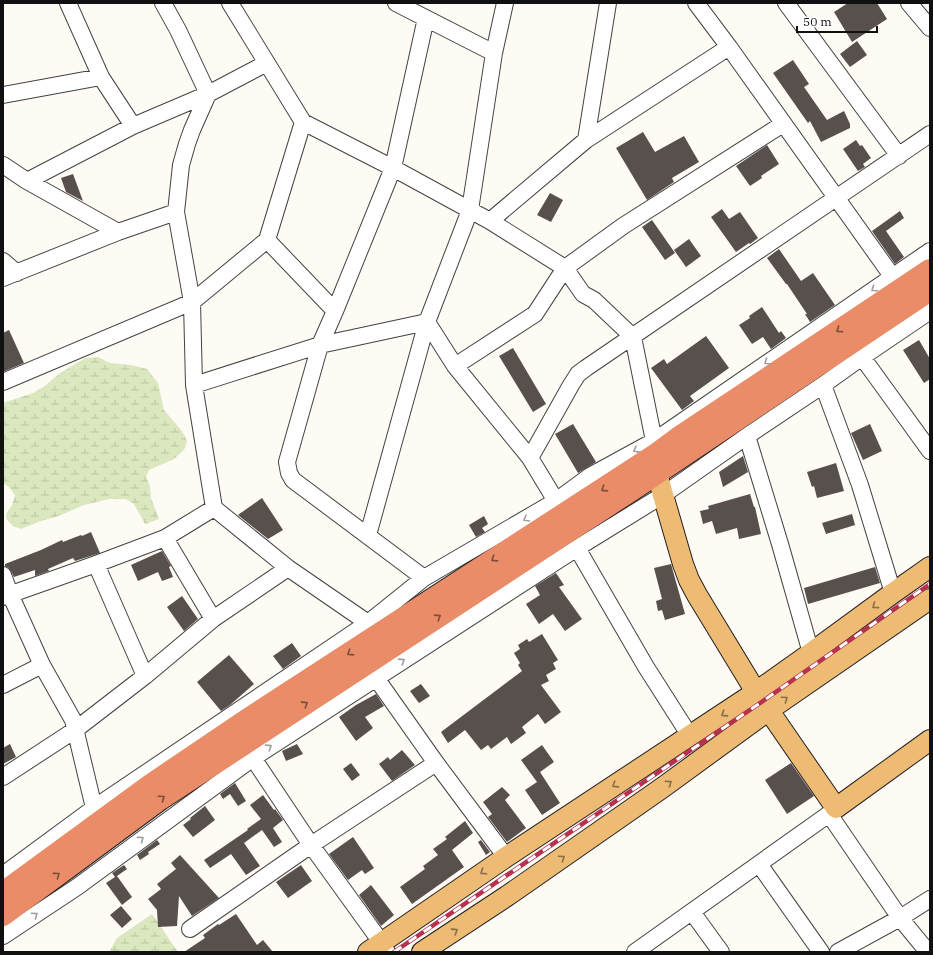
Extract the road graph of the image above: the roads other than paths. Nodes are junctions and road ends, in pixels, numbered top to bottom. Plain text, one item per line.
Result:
1 (68, 3) edge
2 (163, 3) edge
3 (230, 3) edge
4 (396, 3) edge
5 (505, 3) edge
6 (608, 3) edge
7 (696, 3) edge
8 (786, 3) edge
9 (909, 3) edge
10 (426, 18) junction
11 (930, 28) edge
12 (728, 47) junction
13 (494, 53) junction
14 (267, 63) junction
15 (101, 77) junction
16 (208, 94) junction
17 (3, 96) edge
18 (303, 122) junction
19 (783, 124) junction
20 (133, 126) junction
21 (930, 134) edge
22 (586, 140) junction
23 (899, 156) junction
24 (3, 165) edge
25 (393, 168) junction
26 (27, 181) junction
27 (836, 198) junction
28 (470, 210) junction
29 (176, 212) junction
30 (490, 221) junction
31 (118, 232) junction
32 (267, 240) junction
33 (930, 251) edge
34 (3, 261) edge
35 (565, 268) junction
36 (930, 270) edge
37 (10, 276) edge
38 (892, 276) junction
39 (930, 290) edge
40 (192, 302) junction
41 (335, 311) junction
42 (930, 311) edge
43 (427, 322) junction
44 (633, 337) junction
45 (320, 345) junction
46 (862, 357) junction
47 (455, 366) junction
48 (3, 382) edge
49 (194, 385) junction
50 (823, 386) junction
51 (747, 436) junction
52 (930, 451) edge
53 (655, 456) junction
54 (530, 458) junction
55 (663, 495) junction
56 (556, 501) junction
57 (214, 508) junction
58 (368, 535) junction
59 (165, 538) junction
60 (577, 548) junction
61 (96, 564) junction
62 (930, 567) edge
63 (288, 568) junction
64 (3, 575) edge
65 (424, 578) junction
66 (893, 593) junction
67 (6, 595) edge
68 (930, 600) edge
69 (213, 619) junction
70 (368, 622) junction
71 (811, 654) junction
72 (42, 665) junction
73 (145, 676) junction
74 (376, 678) junction
75 (3, 685) edge
76 (756, 692) junction
77 (769, 710) junction
78 (74, 730) junction
79 (690, 736) junction
80 (929, 744) edge
81 (253, 758) junction
82 (436, 764) junction
83 (3, 777) edge
84 (94, 808) junction
85 (832, 811) junction
86 (311, 845) junction
87 (506, 857) junction
88 (759, 864) junction
89 (3, 875) edge
90 (3, 893) edge
91 (930, 899) edge
92 (692, 912) junction
93 (3, 915) edge
94 (900, 918) junction
95 (190, 929) dead end
96 (3, 936) edge
97 (378, 949) edge
98 (422, 952) edge
99 (635, 952) edge
100 (721, 952) edge
101 (821, 952) edge
102 (838, 952) edge
103 (928, 952) edge

1 - 15 street
2 - 16 street
3 - 14 street
4 - 10 street
5 - 13 street
6 - 22 street
7 - 12 street
8 - 23 street
9 - 11 street
10 - 13 street
10 - 25 street
12 - 19 street
12 - 22 street
13 - 28 street
14 - 16 street
14 - 18 street
15 - 17 street
15 - 20 street
16 - 20 street
16 - 29 street
18 - 25 street
18 - 32 street
19 - 27 street
19 - 35 street
20 - 26 street
21 - 23 street
22 - 30 street
23 - 27 street
24 - 26 street
25 - 28 street
25 - 41 street
26 - 31 street
27 - 38 street
27 - 44 street
28 - 30 street
28 - 43 street
29 - 31 street
29 - 40 street
30 - 35 street
31 - 37 street
32 - 40 street
32 - 41 street
33 - 38 street
34 - 37 street
35 - 44 street
35 - 47 street
36 -> 53 highway
38 -> 53 street
39 - 53 highway
40 - 48 street
40 - 49 street
41 - 45 street
42 - 46 street
43 - 45 street
43 - 47 street
43 - 58 street
44 - 53 street
44 - 54 street
45 - 49 street
45 - 58 street
46 - 50 street
46 - 52 street
47 - 54 street
49 - 57 street
50 - 51 street
50 - 66 street
51 - 55 street
51 - 71 street
53 - 55 main road
53 -> 56 street
53 -> 90 highway
93 -> 53 highway
54 - 56 street
55 - 60 street
55 - 76 main road
56 -> 65 street
57 - 59 street
57 - 63 street
58 - 65 street
59 - 61 street
59 - 69 street
74 -> 60 street
60 - 79 street
61 - 67 street
61 - 73 street
62 - 66 main road
63 - 69 street
63 - 70 street
64 - 67 street
65 - 70 street
66 -> 71 main road
67 - 72 street
77 -> 68 main road
69 - 73 street
70 - 84 street
71 - 76 main road
72 - 75 street
72 - 78 street
73 - 78 street
81 -> 74 street
74 - 82 street
76 - 77 main road
76 -> 79 main road
77 - 85 main road
98 -> 77 main road
78 - 83 street
78 - 84 street
79 -> 87 main road
80 - 85 main road
81 - 86 street
96 -> 81 street
82 - 86 street
82 - 87 street
84 - 89 street
85 - 88 street
85 - 94 street
86 - 95 street
86 - 97 street
87 -> 97 main road
88 - 92 street
88 - 101 street
91 - 94 street
92 - 99 street
92 - 100 street
94 - 102 street
94 - 103 street

